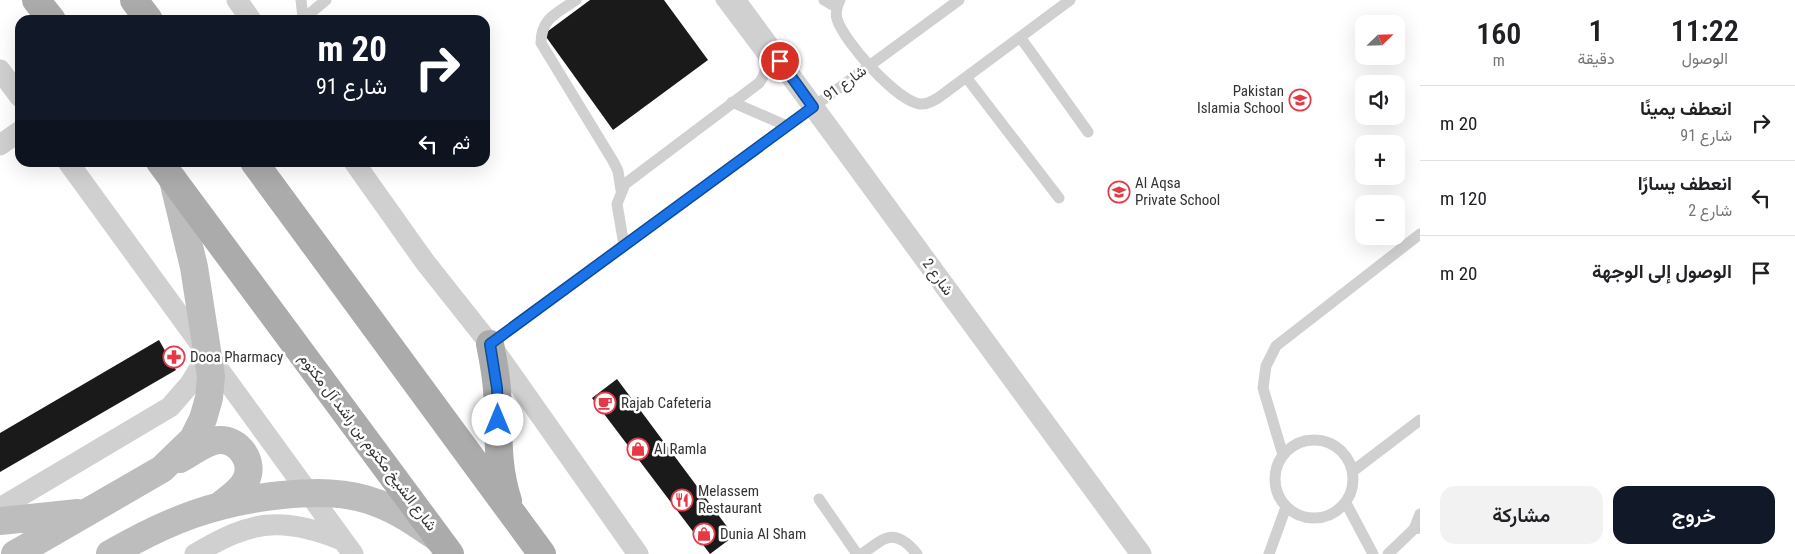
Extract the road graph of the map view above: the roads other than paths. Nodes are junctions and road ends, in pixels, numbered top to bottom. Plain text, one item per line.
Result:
1 (36, 0) edge
2 (134, 0) edge
3 (237, 0) edge
4 (301, 0) edge
5 (326, 0) edge
6 (576, 0) edge
7 (721, 0) edge
8 (735, 0) edge
9 (824, 0) edge
10 (959, 0) edge
11 (1070, 0) edge
12 (838, 4) edge
13 (48, 15) edge
14 (145, 15) edge
15 (248, 15) edge
16 (303, 15) edge
17 (308, 15) edge
18 (1020, 37) junction
19 (868, 66) junction
20 (0, 70) edge
21 (966, 77) junction
22 (15, 90) edge
23 (732, 102) junction
24 (813, 107) junction
25 (787, 126) junction
26 (1088, 132) dead end
27 (15, 134) edge
28 (0, 144) edge
29 (72, 167) edge
30 (258, 167) edge
31 (358, 167) edge
32 (166, 170) edge
33 (621, 190) junction
34 (1059, 198) dead end
35 (1420, 234) edge
36 (624, 245) junction
37 (490, 344) junction
38 (208, 354) junction
39 (1420, 420) edge
40 (1283, 455) junction
41 (162, 469) junction
42 (1353, 471) junction
43 (308, 493) junction
44 (819, 499) dead end
45 (1346, 502) junction
46 (221, 504) junction
47 (1286, 507) junction
48 (0, 508) edge
49 (87, 512) junction
50 (1420, 514) edge
51 (514, 516) junction
52 (0, 521) edge
53 (1417, 528) edge
54 (348, 547) edge
55 (445, 547) edge
56 (15, 554) edge
57 (110, 554) edge
58 (195, 554) edge
59 (542, 554) edge
60 (638, 554) edge
61 (857, 554) edge
62 (862, 554) edge
63 (916, 554) edge
64 (1141, 554) edge
65 (1270, 554) edge
66 (1373, 554) edge
67 (1388, 554) edge

1 - 13 main road
2 - 14 main road
3 - 15 street
4 - 16 lane
5 - 17 lane
6 - 33 lane
7 - 23 lane
8 - 24 street, شارع 2
9 - 12 lane
10 - 19 lane, شارع 91
11 - 18 lane
12 - 19 lane
18 - 21 lane
18 - 26 lane
19 - 21 lane
19 - 24 lane, شارع 91
20 - 22 street
21 - 34 lane
23 - 25 lane
23 - 33 lane
24 - 25 lane, شارع 91
24 - 64 street, شارع 2
25 - 36 lane, شارع 91
27 - 28 street
29 - 38 street
30 - 51 main road
31 - 37 street
32 - 38 main road
32 - 55 main road, شارع الشيخ مكتوم بن راشد آل مكتوم
33 - 36 lane
35 - 40 lane
36 - 37 lane, شارع 91
37 - 51 main road
37 - 60 street
38 - 41 main road
38 - 43 street
38 - 48 street
39 - 42 lane
40 - 42 lane
40 - 47 lane
41 - 46 main road
41 - 49 main road
42 - 45 lane
43 - 46 main road
43 - 54 street
43 - 55 main road
44 - 61 lane
45 - 47 lane
45 - 66 lane
46 - 57 main road
47 - 65 lane
49 - 52 main road
49 - 56 main road
50 - 53 lane
51 - 59 main road
53 - 67 lane
54 - 58 street
62 - 63 lane

